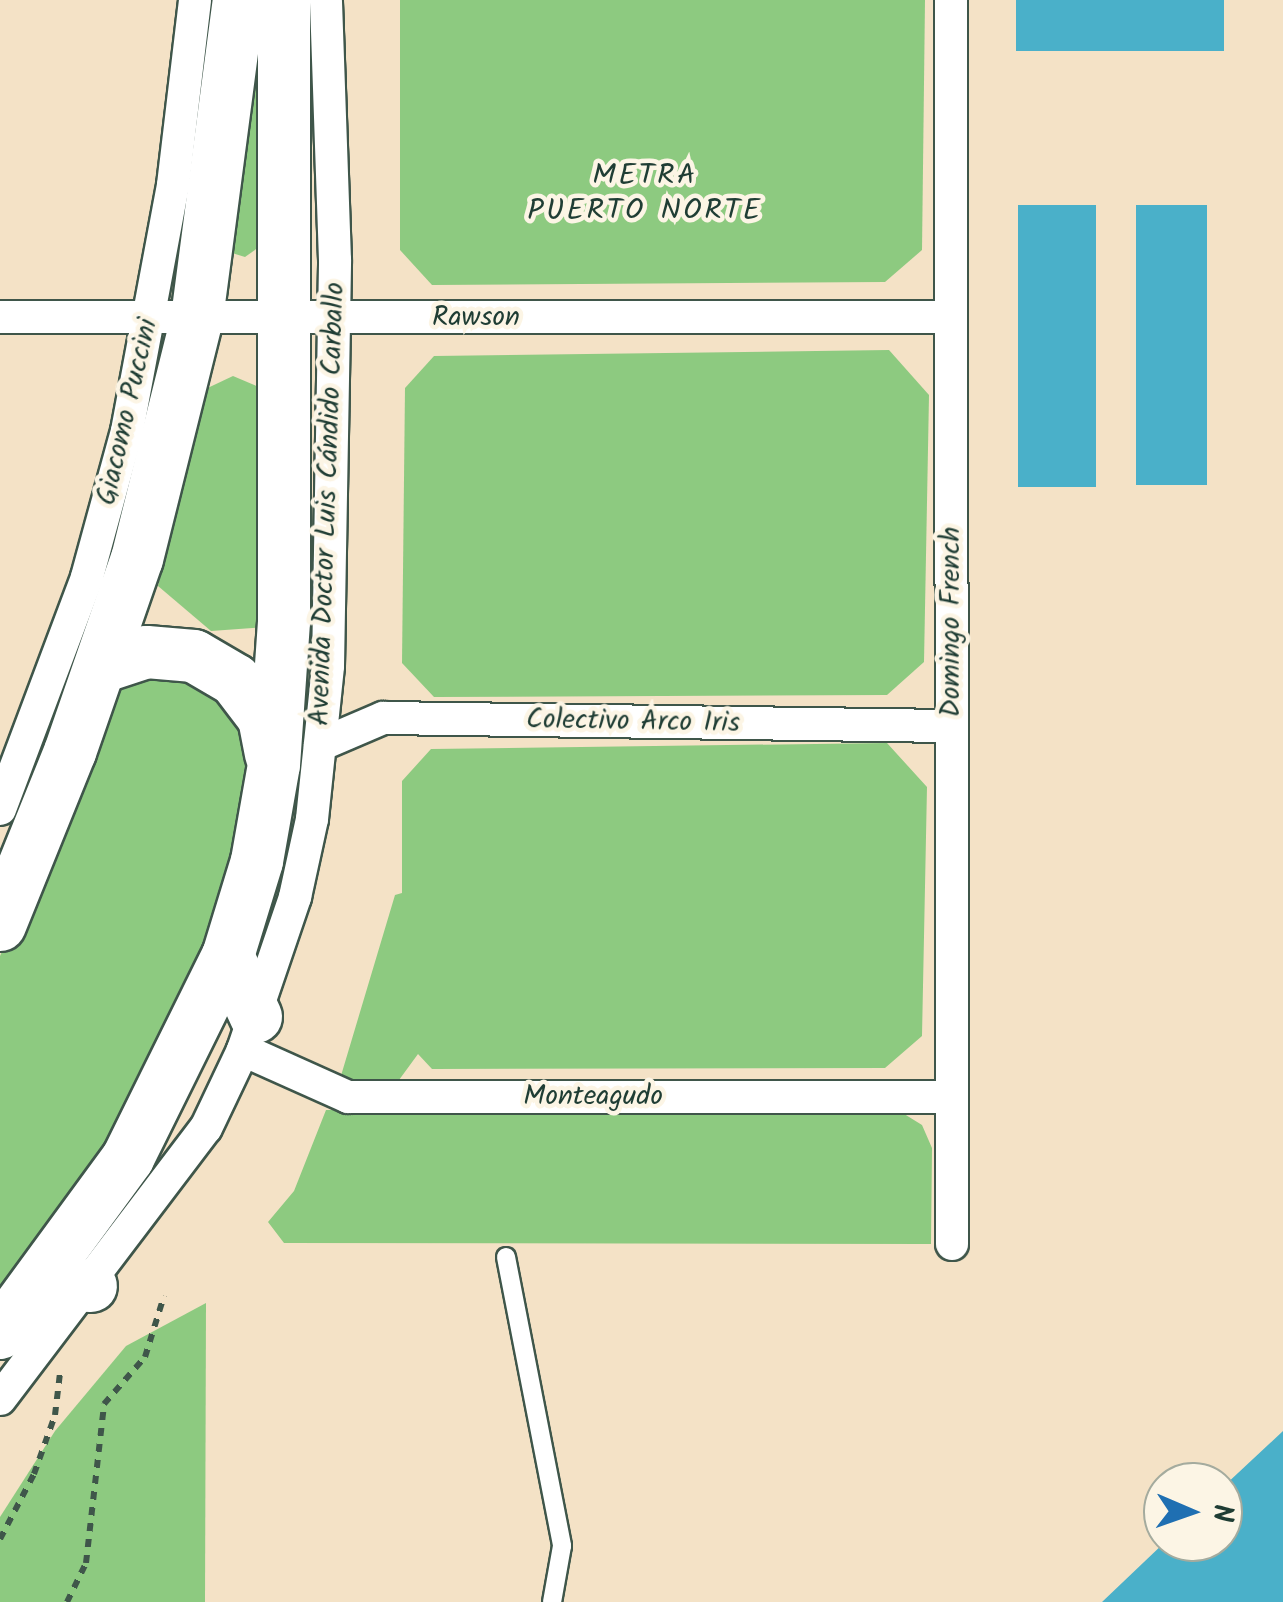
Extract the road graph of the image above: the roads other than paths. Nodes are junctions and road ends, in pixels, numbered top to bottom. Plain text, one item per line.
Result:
1 (195, 0) edge
2 (239, 0) edge
3 (284, 0) edge
4 (326, 0) edge
5 (951, 0) edge
6 (0, 317) edge
7 (951, 317) junction
8 (174, 318) junction
9 (282, 318) junction
10 (334, 318) junction
11 (137, 559) junction
12 (87, 577) junction
13 (102, 667) junction
14 (952, 726) junction
15 (297, 755) junction
16 (0, 809) edge
17 (0, 925) edge
18 (228, 956) junction
19 (249, 1034) junction
20 (952, 1098) junction
21 (952, 1244) dead end
22 (506, 1258) dead end
23 (66, 1295) junction
24 (0, 1333) edge
25 (0, 1399) edge
26 (552, 1602) edge

1 - 8 street, Giacomo Puccini
2 - 8 main road
3 - 9 main road, Avenida Doctor Luis Cándido Carballo
4 - 10 street, Avenida Doctor Luis Cándido Carballo
5 - 7 street, Domingo French
6 - 8 street, Rawson
7 - 10 street, Rawson
7 - 14 street, Domingo French
8 - 9 street, Rawson
8 - 11 main road
8 - 12 street, Giacomo Puccini
9 - 10 street, Rawson
9 - 15 main road, Avenida Doctor Luis Cándido Carballo
10 - 15 street, Avenida Doctor Luis Cándido Carballo
11 - 12 main road
11 - 13 main road
12 - 16 street, Giacomo Puccini
13 - 15 main road
13 - 17 main road
14 - 15 street, Colectivo Arco Iris
14 - 20 street, Domingo French
15 - 18 main road, Avenida Doctor Luis Cándido Carballo
15 - 19 street, Avenida Doctor Luis Cándido Carballo
18 - 19 main road
18 - 23 main road, Avenida Doctor Luis Cándido Carballo
19 - 20 street, Monteagudo
19 - 23 street, Avenida Doctor Luis Cándido Carballo
20 - 21 street, Domingo French
22 - 26 lane
23 - 24 main road, Avenida Doctor Luis Cándido Carballo
23 - 25 street, Avenida Doctor Luis Cándido Carballo

